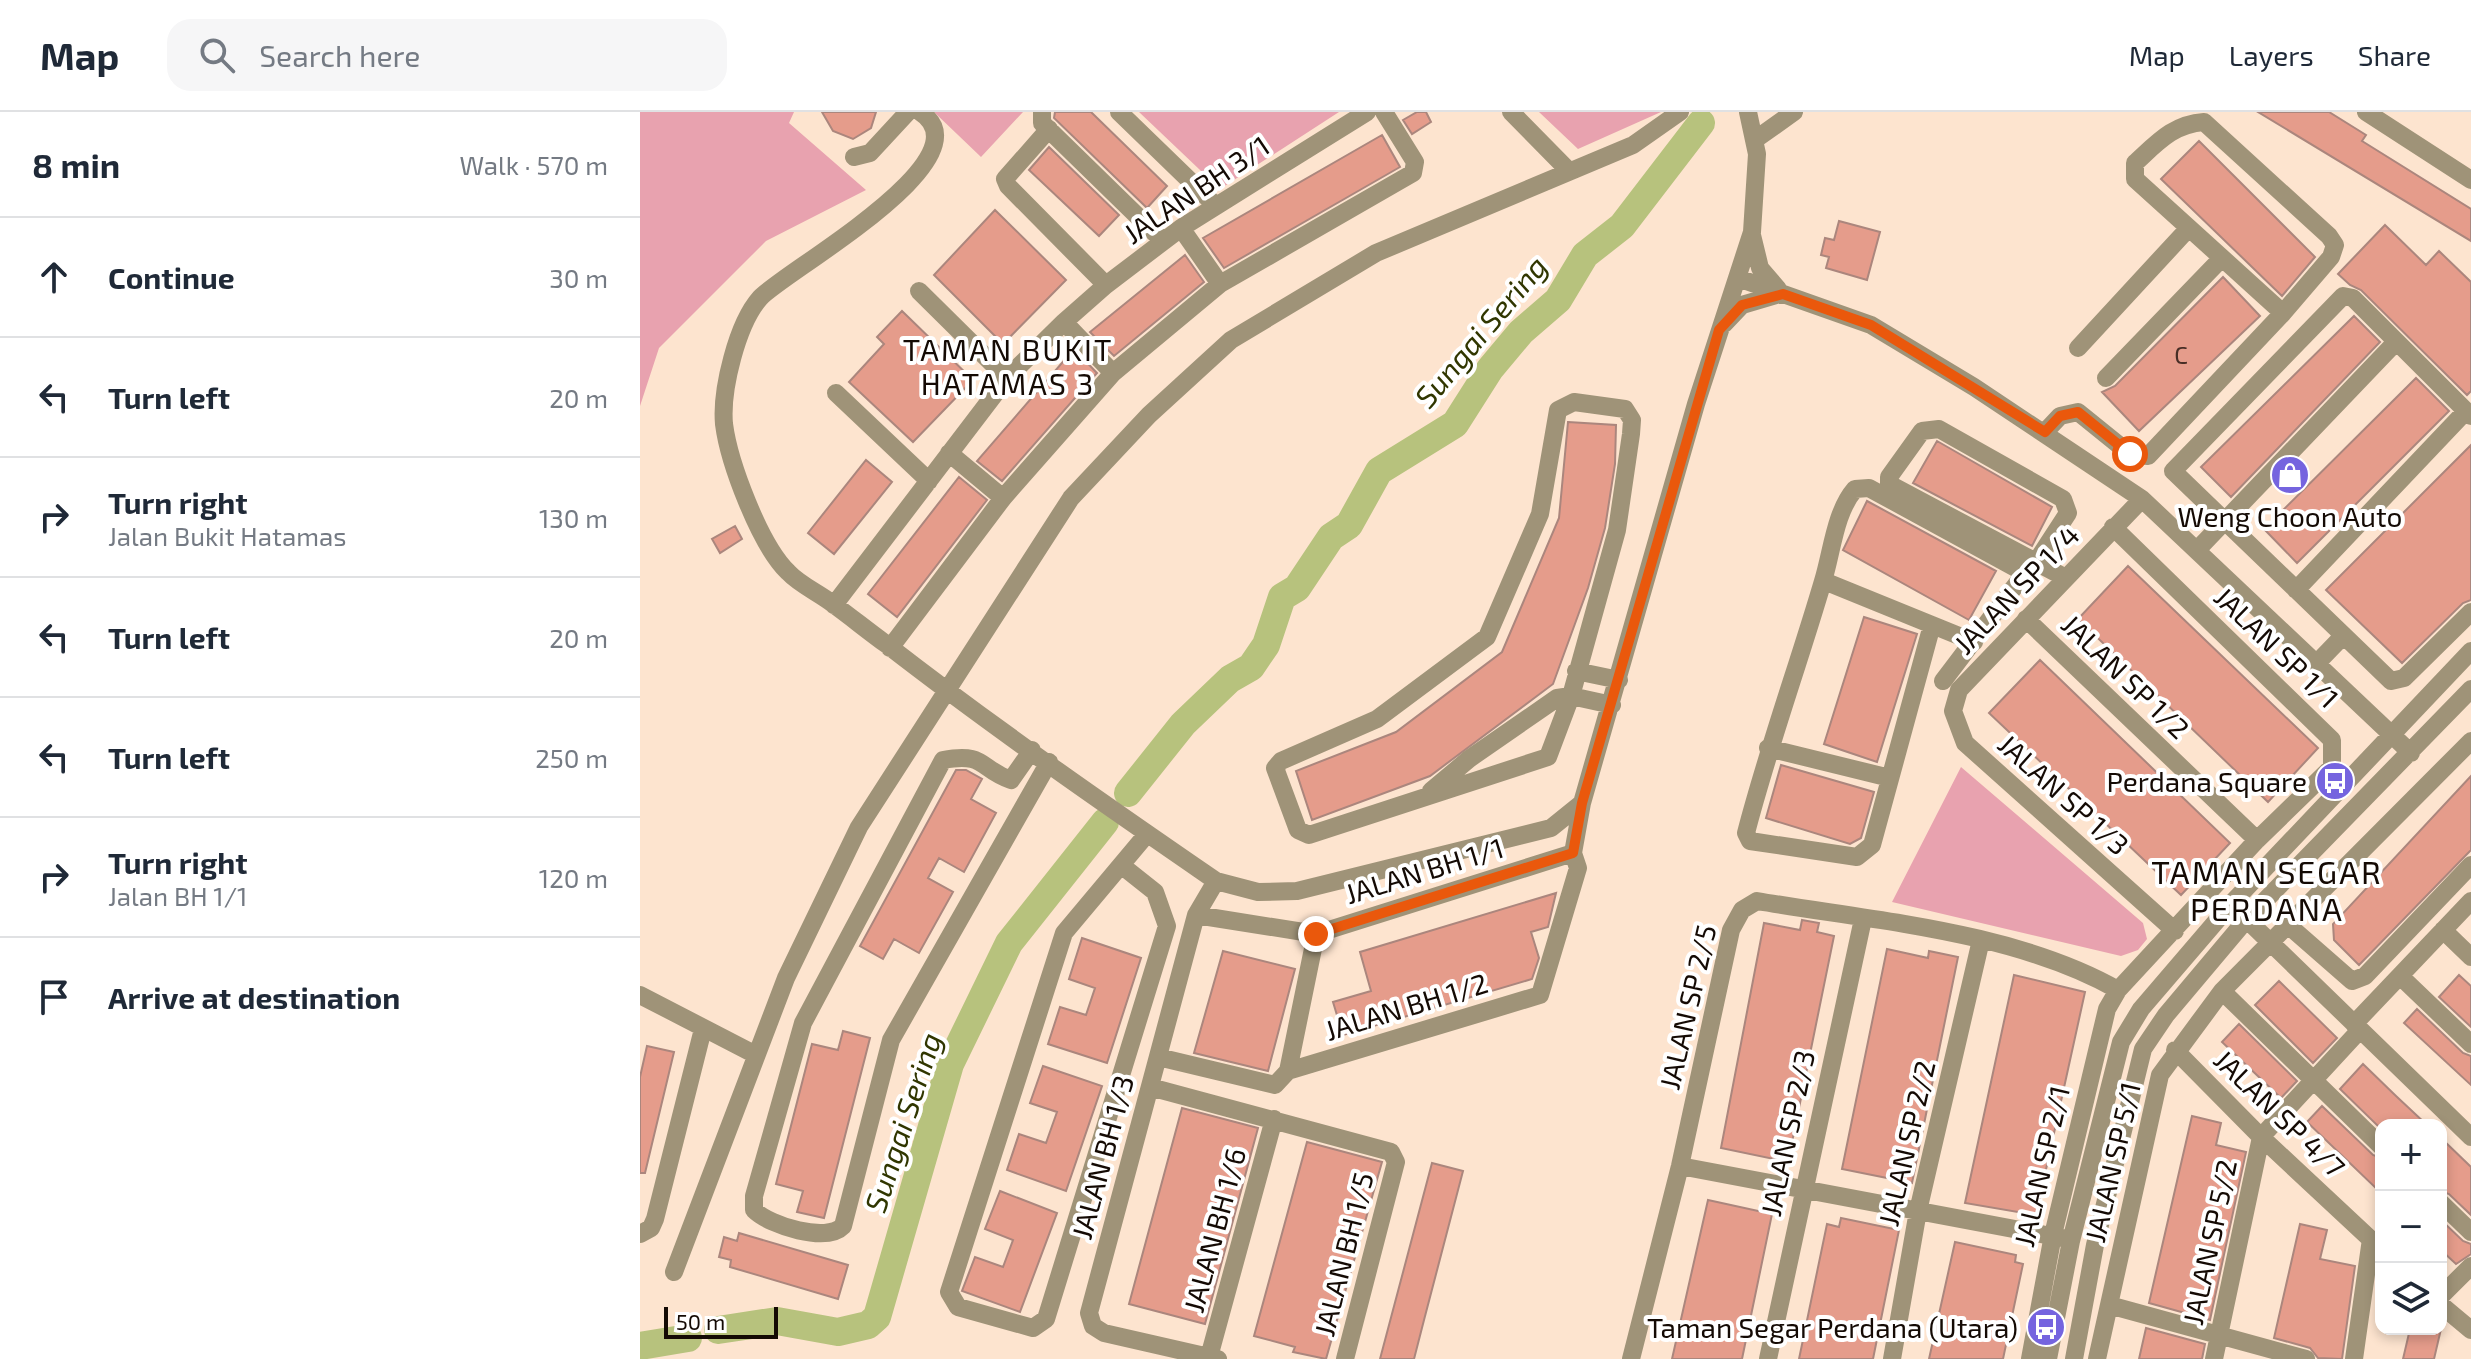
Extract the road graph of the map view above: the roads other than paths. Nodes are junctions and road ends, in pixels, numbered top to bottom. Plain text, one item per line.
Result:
1 (908, 112) edge
2 (920, 112) edge
3 (1119, 112) edge
4 (1367, 112) edge
5 (1384, 112) edge
6 (1511, 112) edge
7 (1680, 112) edge
8 (1748, 112) edge
9 (1794, 112) edge
10 (2366, 112) edge
11 (1046, 121) edge
12 (1756, 139) junction
13 (854, 157) dead end
14 (1569, 171) junction
15 (2471, 180) edge
16 (1215, 205) junction
17 (1181, 228) junction
18 (2187, 230) junction
19 (1752, 232) junction
20 (1163, 241) junction
21 (2221, 259) junction
22 (1738, 278) junction
23 (1220, 284) junction
24 (1106, 285) junction
25 (919, 291) dead end
26 (1783, 294) junction
27 (2283, 313) junction
28 (1064, 322) junction
29 (1719, 330) junction
30 (2395, 343) junction
31 (2078, 348) dead end
32 (1113, 373) junction
33 (1007, 378) junction
34 (2106, 378) dead end
35 (836, 393) dead end
36 (2468, 414) edge
37 (2045, 432) junction
38 (949, 453) junction
39 (929, 481) junction
40 (1003, 498) junction
41 (2142, 499) junction
42 (2225, 521) junction
43 (2113, 527) junction
44 (2197, 550) junction
45 (2036, 562) junction
46 (2064, 577) junction
47 (1824, 581) junction
48 (2296, 590) junction
49 (834, 605) junction
50 (2471, 612) edge
51 (2026, 619) junction
52 (1932, 625) junction
53 (2343, 636) junction
54 (1974, 642) junction
55 (890, 648) junction
56 (2471, 651) edge
57 (2316, 664) junction
58 (1920, 668) junction
59 (1576, 671) junction
60 (1619, 680) junction
61 (1951, 685) junction
62 (2471, 689) edge
63 (946, 691) junction
64 (1571, 696) junction
65 (1612, 705) junction
66 (1956, 727) joint
67 (2390, 735) junction
68 (2469, 747) edge
69 (1768, 748) junction
70 (1032, 750) junction
71 (2411, 753) junction
72 (1049, 762) junction
73 (1890, 778) junction
74 (1426, 795) junction
75 (1582, 803) junction
76 (1147, 834) junction
77 (2257, 840) junction
78 (1573, 853) junction
79 (1121, 865) junction
80 (2471, 865) edge
81 (1216, 881) junction
82 (2471, 901) edge
83 (2231, 904) junction
84 (1196, 915) junction
85 (1863, 919) junction
86 (2246, 920) junction
87 (2288, 925) junction
88 (2443, 930) junction
89 (2175, 931) junction
90 (1316, 934) junction
91 (1981, 940) junction
92 (2274, 949) junction
93 (2471, 957) edge
94 (2400, 976) junction
95 (2118, 990) junction
96 (2222, 991) junction
97 (640, 995) edge
98 (2356, 1028) junction
99 (703, 1029) junction
100 (2471, 1044) edge
101 (2175, 1050) junction
102 (756, 1055) junction
103 (1158, 1057) junction
104 (1288, 1071) junction
105 (2313, 1081) junction
106 (1150, 1087) junction
107 (1274, 1119) junction
108 (2261, 1137) junction
109 (2471, 1137) edge
110 (2375, 1140) edge
111 (1680, 1166) junction
112 (1803, 1189) junction
113 (2447, 1209) edge
114 (1918, 1211) junction
115 (2471, 1232) edge
116 (640, 1234) edge
117 (2062, 1238) junction
118 (2375, 1243) edge
119 (2095, 1245) junction
120 (2375, 1249) edge
121 (2471, 1266) edge
122 (674, 1272) dead end
123 (2447, 1290) edge
124 (2109, 1305) junction
125 (2447, 1310) edge
126 (2471, 1330) edge
127 (2218, 1334) junction
128 (1214, 1358) edge
129 (1345, 1359) edge
130 (1631, 1359) edge
131 (1768, 1359) edge
132 (1892, 1359) edge
133 (2030, 1359) edge
134 (2048, 1359) edge
135 (2074, 1359) edge
136 (2097, 1359) edge
137 (2214, 1359) edge
138 (2306, 1359) edge
139 (2354, 1359) edge

1 - 13 street
2 - 49 street
3 - 16 street
4 - 16 street, JALAN BH 3/1
5 - 23 street
6 - 14 street
7 - 14 street
8 - 12 street
9 - 12 street
10 - 15 street
11 - 20 street
11 - 24 street
12 - 19 street
14 - 63 street
16 - 17 street, JALAN BH 3/1
17 - 20 street, JALAN BH 3/1
17 - 23 street
18 - 21 street
18 - 27 street
18 - 31 street
19 - 22 street
19 - 26 street
20 - 24 street, JALAN BH 3/1
21 - 27 street
21 - 34 street
22 - 26 street, JALAN SP 1/1
22 - 29 street
23 - 32 street
24 - 28 street, JALAN BH 3/1
25 - 33 street
26 - 29 street
26 - 37 street, JALAN SP 1/1
27 - 37 street
28 - 32 street
28 - 33 street, JALAN BH 3/1
29 - 60 street
30 - 36 street
30 - 42 street
30 - 42 street
32 - 40 street
33 - 38 street, JALAN BH 3/1
35 - 39 street
36 - 48 street
37 - 41 street, JALAN SP 1/1
38 - 39 street, JALAN BH 3/1
38 - 40 street
39 - 49 street, JALAN BH 3/1
40 - 55 street
41 - 43 street, JALAN SP 1/4
41 - 44 street, JALAN SP 1/1
42 - 44 street
42 - 48 street
43 - 46 street, JALAN SP 1/4
43 - 77 street, JALAN SP 1/1
44 - 57 street, JALAN SP 1/1
45 - 45 street
45 - 46 street
46 - 51 street, JALAN SP 1/4
47 - 52 street
47 - 54 street
47 - 69 street
48 - 53 street
49 - 55 street
50 - 53 street
51 - 61 street, JALAN SP 1/4
51 - 77 street, JALAN SP 1/2
52 - 54 street
52 - 58 street
53 - 57 street
54 - 61 street
55 - 63 street
56 - 67 street
57 - 67 street, JALAN SP 1/1
58 - 61 street
58 - 73 street
59 - 60 street
59 - 64 street
59 - 74 street
60 - 65 street
61 - 66 street, JALAN SP 1/4
62 - 71 street
63 - 70 street
63 - 102 street
64 - 65 street
64 - 74 street
64 - 74 street
65 - 75 street
66 - 89 street, JALAN SP 1/3
67 - 71 street, JALAN SP 1/1
67 - 83 street
68 - 87 street, JALAN SP 5/1
69 - 73 street
69 - 73 street
70 - 72 street
70 - 72 street
71 - 86 street
72 - 76 street
75 - 78 street
75 - 81 street
76 - 79 street
76 - 81 street
77 - 89 street, JALAN SP 1/1
78 - 90 street, JALAN BH 1/1
78 - 104 street, JALAN BH 1/2
79 - 79 street
80 - 87 street
81 - 84 street, JALAN BH 1/3
82 - 88 street
83 - 86 street
83 - 117 street
84 - 90 street, JALAN BH 1/1
84 - 103 street, JALAN BH 1/3
85 - 91 street, JALAN SP 2/5
85 - 111 street, JALAN SP 2/5
85 - 112 street, JALAN SP 2/3
86 - 92 street
86 - 119 street
87 - 92 street, JALAN SP 5/1
88 - 93 street
88 - 94 street
89 - 95 street, JALAN SP 1/1
90 - 104 street
91 - 95 street, JALAN SP 2/5
91 - 114 street, JALAN SP 2/2
92 - 96 street, JALAN SP 5/1
92 - 98 street
94 - 98 street
94 - 100 street
95 - 117 street, JALAN SP 2/1
96 - 101 street, JALAN SP 5/1
96 - 105 street
97 - 99 street
98 - 105 street
98 - 109 street
99 - 102 street
99 - 116 street
101 - 108 street, JALAN SP 4/7
101 - 124 street, JALAN SP 5/1
102 - 122 street
103 - 104 street, JALAN BH 1/2
103 - 106 street, JALAN BH 1/3
105 - 108 street
105 - 110 street
106 - 107 street
106 - 128 street, JALAN BH 1/3
107 - 128 street, JALAN BH 1/6
107 - 129 street, JALAN BH 1/5
108 - 118 street, JALAN SP 4/7
108 - 127 street, JALAN SP 5/2
111 - 112 street
111 - 130 street, JALAN SP 2/5
112 - 114 street
112 - 131 street, JALAN SP 2/3
113 - 115 street
114 - 117 street
114 - 132 street, JALAN SP 2/2
117 - 119 street
117 - 133 street, JALAN SP 2/1
117 - 134 street
119 - 135 street
120 - 139 street
121 - 123 street
124 - 127 street
124 - 136 street, JALAN SP 5/1
125 - 126 street
127 - 137 street, JALAN SP 5/2
127 - 138 street

